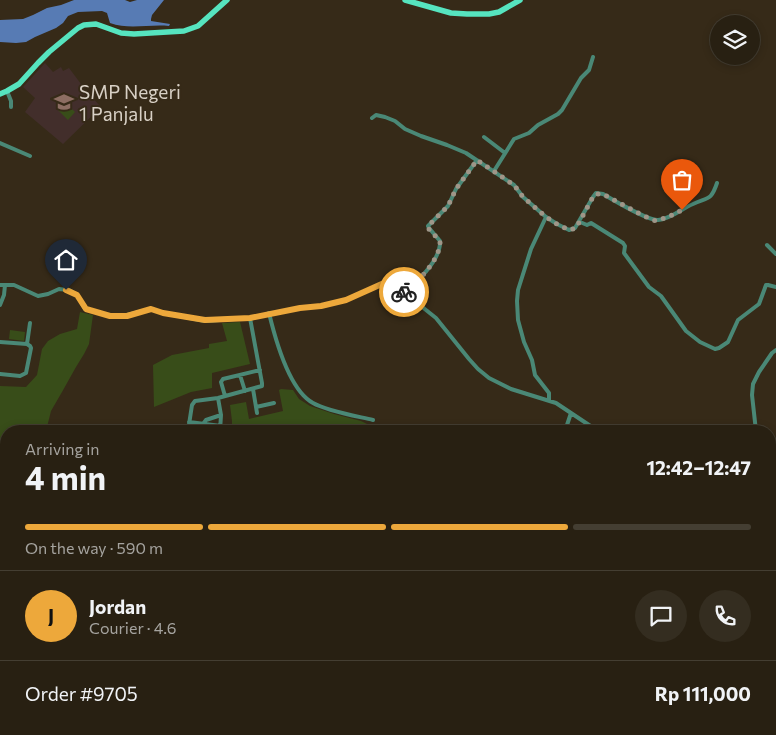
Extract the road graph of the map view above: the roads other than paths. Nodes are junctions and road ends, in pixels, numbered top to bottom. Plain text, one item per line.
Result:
1 (227, 0) edge
2 (405, 0) edge
3 (519, 0) edge
4 (593, 58) dead end
5 (7, 92) junction
6 (0, 94) edge
7 (11, 107) dead end
8 (372, 118) dead end
9 (484, 137) dead end
10 (0, 143) edge
11 (504, 152) junction
12 (30, 156) dead end
13 (477, 160) junction
14 (494, 171) junction
15 (717, 183) dead end
16 (546, 217) junction
17 (580, 222) junction
18 (767, 245) dead end
19 (776, 254) edge
20 (2, 285) edge
21 (776, 287) edge
22 (406, 292) junction
23 (0, 305) edge
24 (269, 314) junction
25 (250, 318) junction
26 (30, 323) dead end
27 (0, 342) edge
28 (27, 344) junction
29 (776, 350) edge
30 (260, 370) junction
31 (0, 374) edge
32 (240, 375) junction
33 (253, 389) junction
34 (245, 391) junction
35 (225, 396) junction
36 (218, 398) junction
37 (549, 400) junction
38 (274, 403) dead end
39 (256, 406) junction
40 (571, 413) junction
41 (256, 414) dead end
42 (221, 415) junction
43 (373, 420) dead end
44 (189, 422) junction
45 (203, 424) junction
46 (189, 425) edge
47 (212, 425) edge
48 (221, 425) edge
49 (567, 425) edge
50 (589, 425) edge
51 (755, 425) edge

1 - 5 main road
2 - 3 main road
4 - 11 street
5 - 6 main road
5 - 7 street
8 - 13 street
9 - 11 street
10 - 12 street
11 - 14 street
13 - 14 street
13 - 22 street
14 - 16 street
15 - 17 street
16 - 17 street
16 - 37 street
17 - 21 street
18 - 19 street
20 - 23 street
20 - 25 street
22 - 24 street
22 - 37 street
24 - 25 street
24 - 43 street
25 - 30 street
26 - 28 street
27 - 28 street
28 - 31 street
29 - 51 street
30 - 32 street
30 - 33 street
32 - 34 street
32 - 35 street
33 - 34 street
33 - 39 street
34 - 35 street
35 - 36 street
36 - 42 street
36 - 44 street
37 - 40 street
38 - 39 street
39 - 41 street
40 - 49 street
40 - 50 street
42 - 45 street
42 - 48 street
44 - 45 street
44 - 46 street
45 - 47 street

